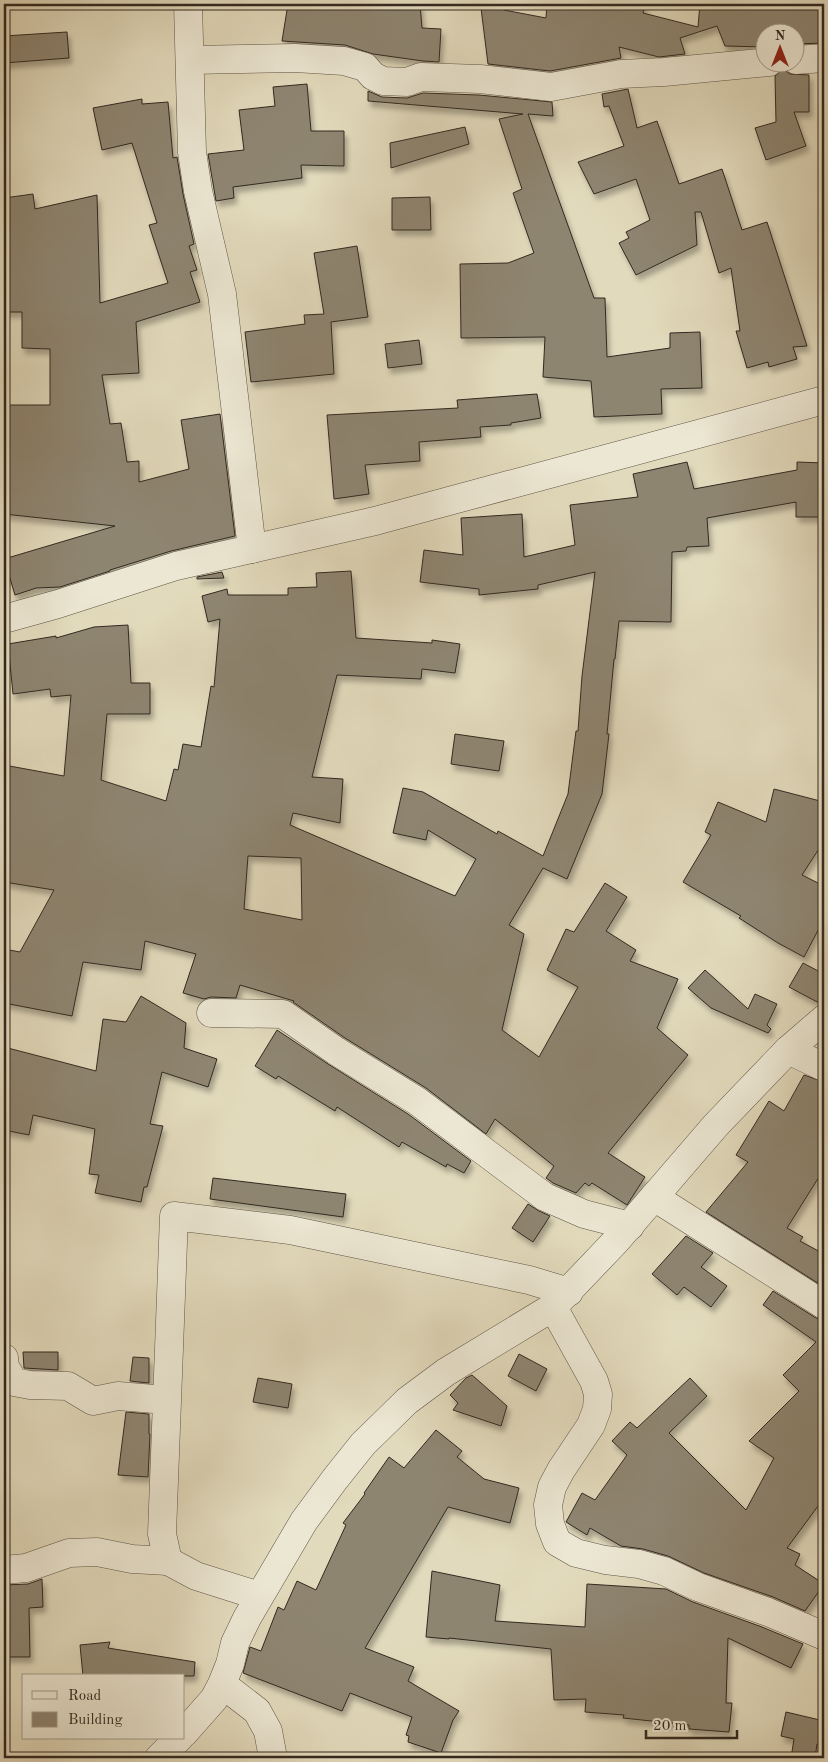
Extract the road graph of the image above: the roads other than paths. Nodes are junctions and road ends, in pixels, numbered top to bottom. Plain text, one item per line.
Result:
1 (188, 4) edge
2 (824, 58) edge
3 (806, 59) edge
4 (190, 60) junction
5 (756, 63) edge
6 (824, 400) edge
7 (252, 548) junction
8 (4, 619) edge
9 (211, 1013) dead end
10 (824, 1019) edge
11 (788, 1050) junction
12 (824, 1067) edge
13 (654, 1197) junction
14 (630, 1226) junction
15 (561, 1300) junction
16 (824, 1305) edge
17 (4, 1358) edge
18 (166, 1400) junction
19 (168, 1561) junction
20 (4, 1570) edge
21 (259, 1596) junction
22 (824, 1636) edge
23 (222, 1684) junction
24 (185, 1732) edge
25 (177, 1740) edge
26 (159, 1758) edge
27 (273, 1758) edge

1 - 4 street
2 - 3 street
4 - 5 street
4 - 7 street
6 - 7 street
7 - 8 street
9 - 14 street
10 - 11 street
11 - 12 street
11 - 13 street
13 - 14 street
13 - 16 street
14 - 15 street
15 - 18 street
15 - 21 street
15 - 22 street
17 - 18 street
18 - 19 street
19 - 20 street
19 - 21 street
21 - 23 street
23 - 24 street
23 - 27 street
25 - 26 street

